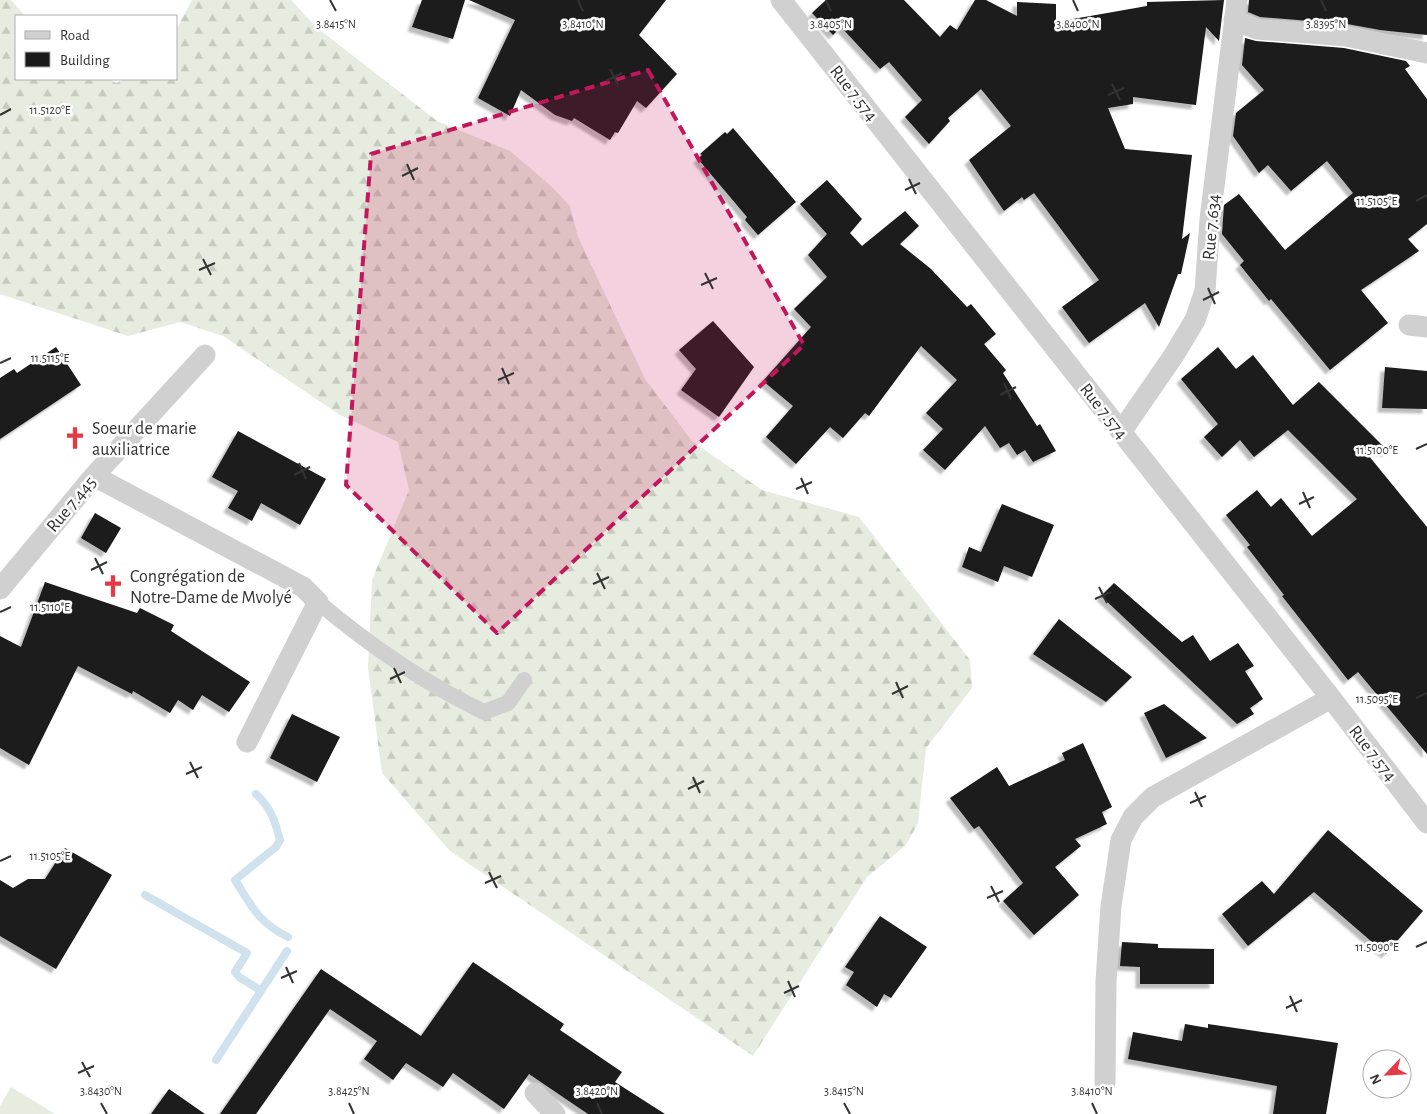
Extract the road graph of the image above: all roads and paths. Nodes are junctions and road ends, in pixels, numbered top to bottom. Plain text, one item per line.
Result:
1 (780, 0) edge
2 (1235, 10) edge
3 (1427, 53) edge
4 (205, 355) dead end
5 (1121, 432) junction
6 (94, 476) junction
7 (0, 589) edge
8 (318, 602) junction
9 (524, 680) dead end
10 (1331, 698) junction
11 (247, 742) dead end
12 (1427, 823) edge
13 (1105, 1083) dead end
14 (535, 1093) dead end
15 (556, 1114) edge

1 - 5 street, Rue 7.574
2 - 3 street
2 - 5 street, Rue 7.634
4 - 6 street, Rue 7.445
5 - 10 street, Rue 7.574
6 - 7 street, Rue 7.445
6 - 8 street
8 - 9 street
8 - 11 street
10 - 12 street, Rue 7.574
10 - 13 street
14 - 15 street

